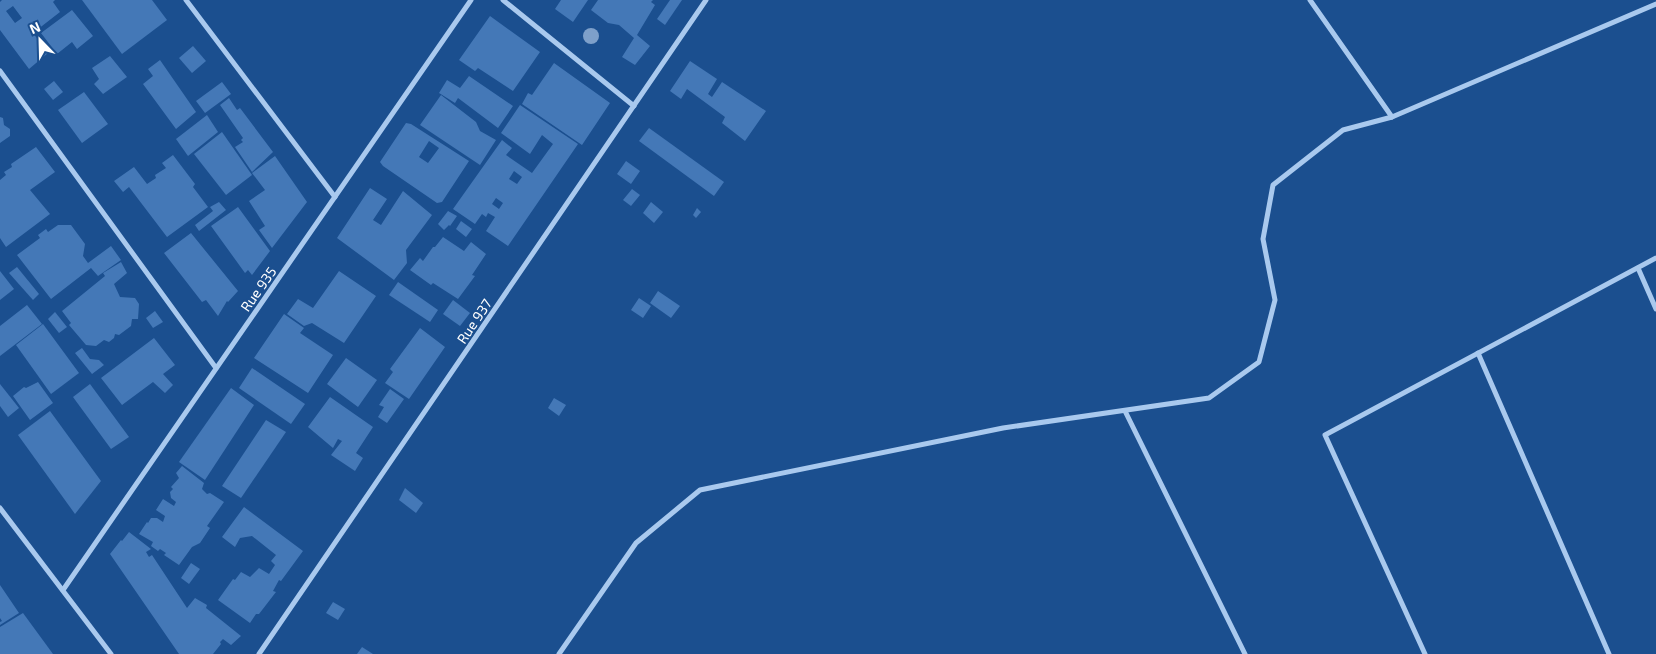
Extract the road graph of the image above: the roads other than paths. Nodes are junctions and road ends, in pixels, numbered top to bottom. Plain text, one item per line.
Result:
1 (186, 0) edge
2 (471, 0) edge
3 (502, 0) edge
4 (706, 0) edge
5 (1310, 0) edge
6 (1656, 4) edge
7 (0, 71) edge
8 (634, 106) junction
9 (1392, 117) junction
10 (335, 197) junction
11 (1656, 258) edge
12 (1638, 268) junction
13 (1656, 309) edge
14 (1478, 353) junction
15 (216, 368) junction
16 (1125, 410) junction
17 (0, 508) edge
18 (62, 590) junction
19 (111, 654) edge
20 (259, 654) edge
21 (559, 654) edge
22 (1245, 654) edge
23 (1425, 654) edge
24 (1609, 654) edge

1 - 10 street
2 - 10 street, Rue 935
3 - 8 street
4 - 8 street, Rue 937
5 - 9 street
6 - 9 street
7 - 15 street
8 - 20 street, Rue 937
9 - 16 street
10 - 15 street, Rue 935
11 - 12 street
12 - 13 street
12 - 14 street
14 - 23 street
14 - 24 street
15 - 18 street, Rue 935
16 - 21 street
16 - 22 street
17 - 18 street
18 - 19 street

